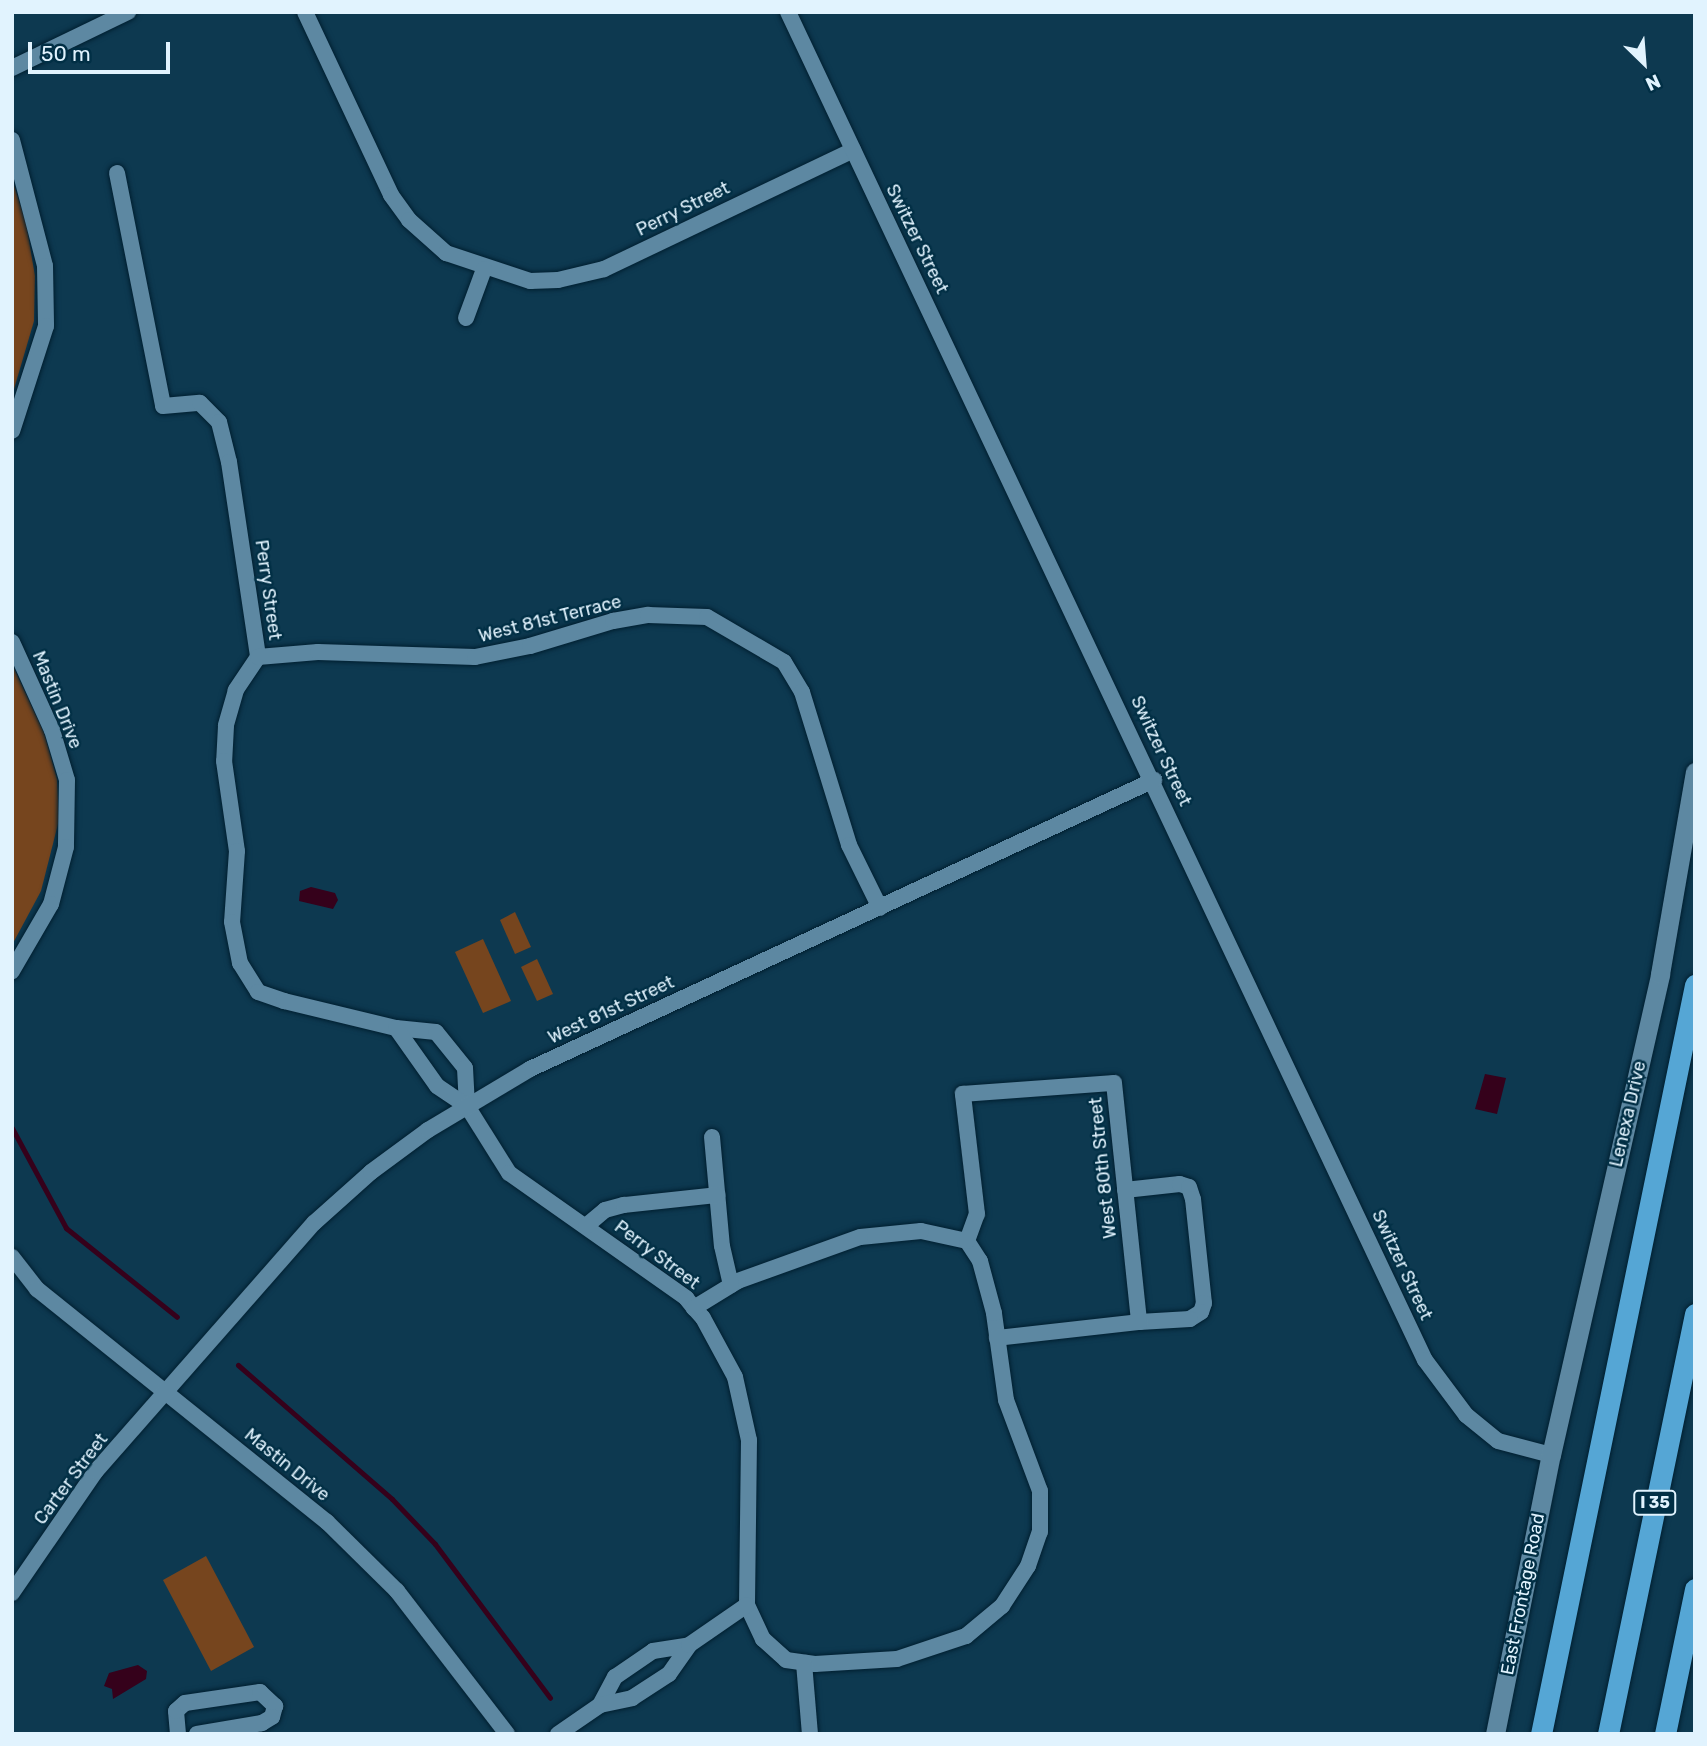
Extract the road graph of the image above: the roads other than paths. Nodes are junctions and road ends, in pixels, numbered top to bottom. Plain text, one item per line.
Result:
1 (128, 12) edge
2 (305, 12) edge
3 (788, 12) edge
4 (12, 68) edge
5 (12, 140) edge
6 (853, 150) junction
7 (117, 173) dead end
8 (484, 269) junction
9 (466, 318) dead end
10 (12, 432) edge
11 (12, 642) edge
12 (258, 657) junction
13 (1695, 772) edge
14 (1154, 780) junction
15 (880, 908) junction
16 (12, 971) edge
17 (1695, 985) edge
18 (396, 1028) junction
19 (467, 1106) junction
20 (712, 1137) dead end
21 (1125, 1190) junction
22 (717, 1195) junction
23 (586, 1226) junction
24 (967, 1241) junction
25 (12, 1257) edge
26 (731, 1285) junction
27 (694, 1308) junction
28 (1695, 1314) edge
29 (1139, 1322) junction
30 (997, 1339) junction
31 (167, 1393) junction
32 (1551, 1455) junction
33 (1695, 1589) edge
34 (12, 1592) edge
35 (747, 1605) junction
36 (689, 1645) junction
37 (804, 1663) junction
38 (600, 1705) junction
39 (178, 1734) edge
40 (197, 1734) edge
41 (507, 1734) edge
42 (558, 1734) edge
43 (810, 1734) edge
44 (1495, 1734) edge
45 (1541, 1734) edge
46 (1608, 1734) edge
47 (1665, 1734) edge

1 - 4 street
2 - 8 street, Perry Street
3 - 6 street, Switzer Street
5 - 10 street
6 - 8 street, Perry Street
6 - 14 street, Switzer Street
7 - 12 street, Perry Street
8 - 9 street
11 - 16 street, Mastin Drive
12 - 15 street, West 81st Terrace
12 - 18 street, Perry Street
13 - 32 street, Lenexa Drive
14 - 15 street, West 81st Street
14 - 32 street, Switzer Street
15 - 19 street, West 81st Street
17 - 45 highway
18 - 19 street, Perry Street
18 - 19 street, Perry Street
19 - 23 street, Perry Street
19 - 31 street, West 81st Street
20 - 22 street
21 - 24 street, West 80th Street
21 - 29 street, West 80th Street
21 - 29 street
22 - 23 street
22 - 26 street
23 - 27 street, Perry Street
24 - 26 street
24 - 30 street
25 - 31 street, Mastin Drive
26 - 27 street
27 - 35 street, Perry Street
28 - 46 highway, I 35
29 - 30 street
30 - 37 street
31 - 34 street, Carter Street
31 - 41 street, Mastin Drive
32 - 44 street, East Frontage Road
33 - 47 highway
35 - 36 street
35 - 37 street
36 - 38 street
36 - 38 street
37 - 43 street
38 - 42 street
39 - 40 street

